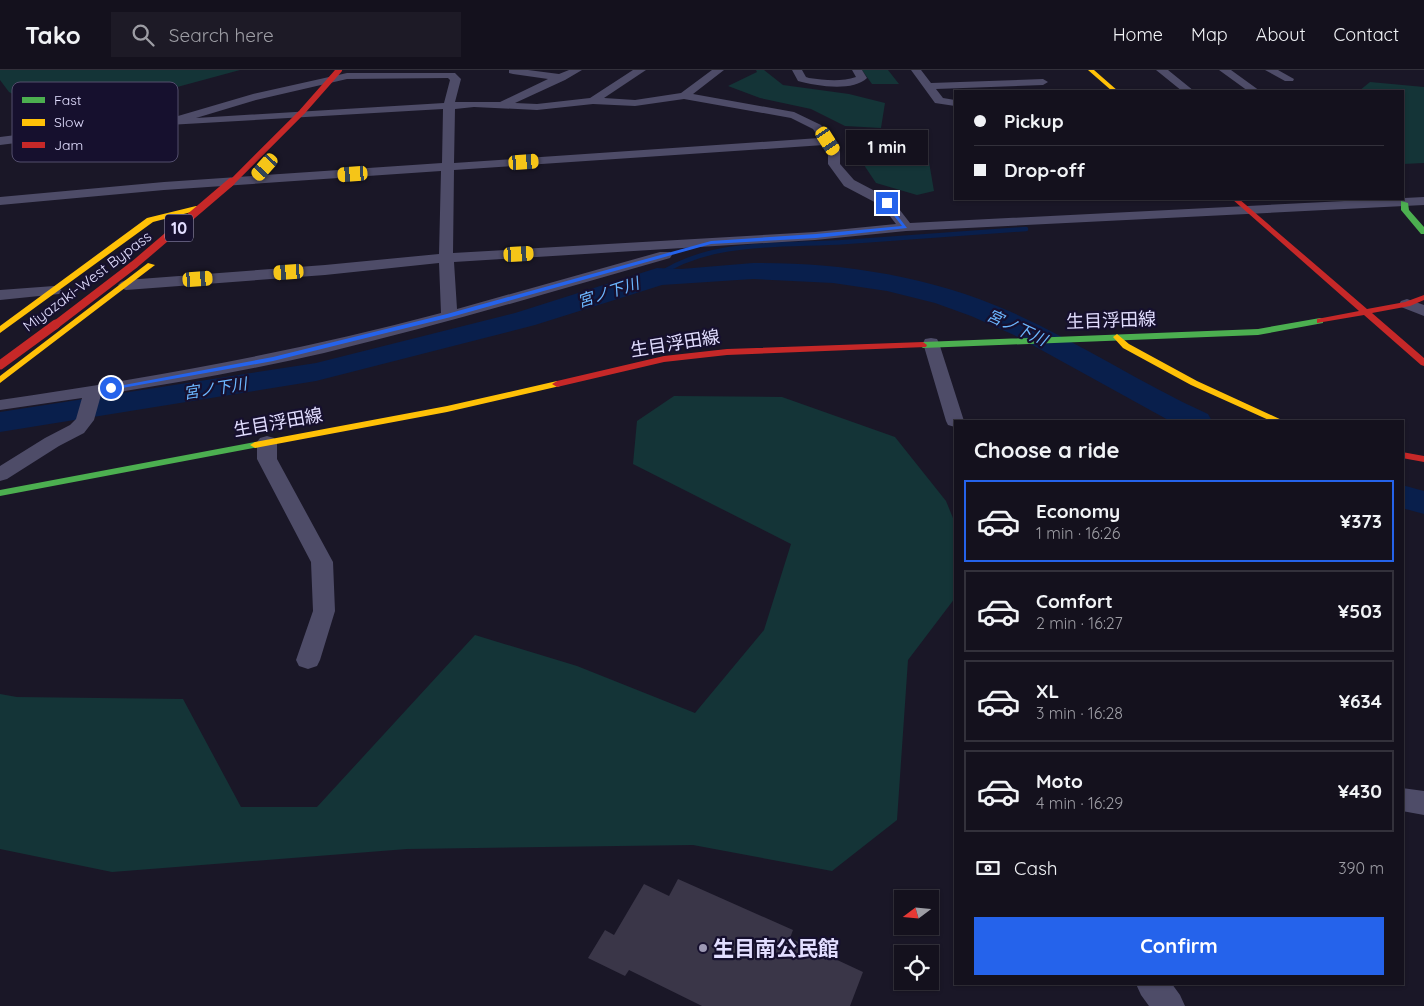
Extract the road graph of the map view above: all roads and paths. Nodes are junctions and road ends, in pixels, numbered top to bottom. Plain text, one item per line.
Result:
1 (515, 70) edge
2 (577, 70) edge
3 (641, 70) edge
4 (719, 70) edge
5 (797, 70) edge
6 (857, 70) edge
7 (916, 70) edge
8 (1032, 70) edge
9 (1091, 70) edge
10 (1161, 70) edge
11 (1224, 70) edge
12 (1270, 70) edge
13 (335, 72) edge
14 (561, 78) junction
15 (1289, 79) dead end
16 (1043, 82) junction
17 (927, 86) junction
18 (1051, 90) edge
19 (1114, 90) edge
20 (1188, 90) edge
21 (1254, 90) edge
22 (684, 96) junction
23 (593, 101) junction
24 (954, 103) edge
25 (449, 105) junction
26 (500, 105) junction
27 (178, 119) edge
28 (178, 122) edge
29 (828, 141) junction
30 (284, 146) dead end
31 (265, 167) dead end
32 (448, 168) junction
33 (239, 193) dead end
34 (1236, 200) edge
35 (0, 201) edge
36 (1424, 201) edge
37 (1404, 202) junction
38 (196, 208) junction
39 (1246, 209) junction
40 (906, 227) junction
41 (1424, 232) edge
42 (711, 243) junction
43 (164, 254) dead end
44 (446, 258) junction
45 (126, 285) junction
46 (54, 292) junction
47 (0, 295) edge
48 (1424, 297) edge
49 (1407, 304) junction
50 (1366, 312) junction
51 (1424, 312) edge
52 (449, 316) junction
53 (0, 330) edge
54 (1117, 337) junction
55 (931, 343) junction
56 (0, 357) edge
57 (1424, 363) edge
58 (0, 365) edge
59 (0, 380) edge
60 (92, 396) junction
61 (0, 405) edge
62 (955, 420) edge
63 (1277, 420) edge
64 (267, 442) junction
65 (1404, 455) edge
66 (1424, 459) edge
67 (0, 475) edge
68 (0, 493) edge
69 (308, 660) dead end
70 (1404, 799) edge
71 (1424, 802) edge
72 (1153, 985) edge
73 (1169, 1006) edge

1 - 14 street
2 - 14 street
3 - 23 street
4 - 22 street
5 - 6 street
7 - 17 street
8 - 16 street
9 - 19 main road
10 - 20 street
11 - 21 street
12 - 15 street
13 - 30 main road, bridge
13 - 38 main road, Miyazaki-West Bypass / 10, bridge
13 - 58 main road, Miyazaki-West Bypass / 10, bridge
14 - 26 street
16 - 17 street
16 - 18 street
17 - 24 street
22 - 23 street
22 - 29 street
23 - 26 street
25 - 26 street
25 - 27 street
25 - 28 street
25 - 32 street
29 - 32 street
29 - 40 street
31 - 33 main road
32 - 35 street
32 - 44 street
34 - 39 main road
36 - 37 street
37 - 39 street
37 - 41 main road
38 - 46 main road
38 - 56 main road, Miyazaki-West Bypass / 10, bridge
39 - 40 street
39 - 50 main road
40 - 42 street
42 - 44 street
42 - 52 street
43 - 45 main road
44 - 45 street
44 - 52 street
45 - 59 main road
46 - 47 street
46 - 53 main road
48 - 49 main road, 生目浮田線
49 - 50 main road, 生目浮田線
49 - 51 street
50 - 54 main road, 生目浮田線
50 - 57 main road
52 - 60 street
54 - 55 main road, 生目浮田線
54 - 63 main road
55 - 62 street
55 - 64 main road, 生目浮田線
60 - 61 street
60 - 67 street
64 - 68 main road, 生目浮田線
64 - 69 street
65 - 66 main road
70 - 71 street
72 - 73 street

